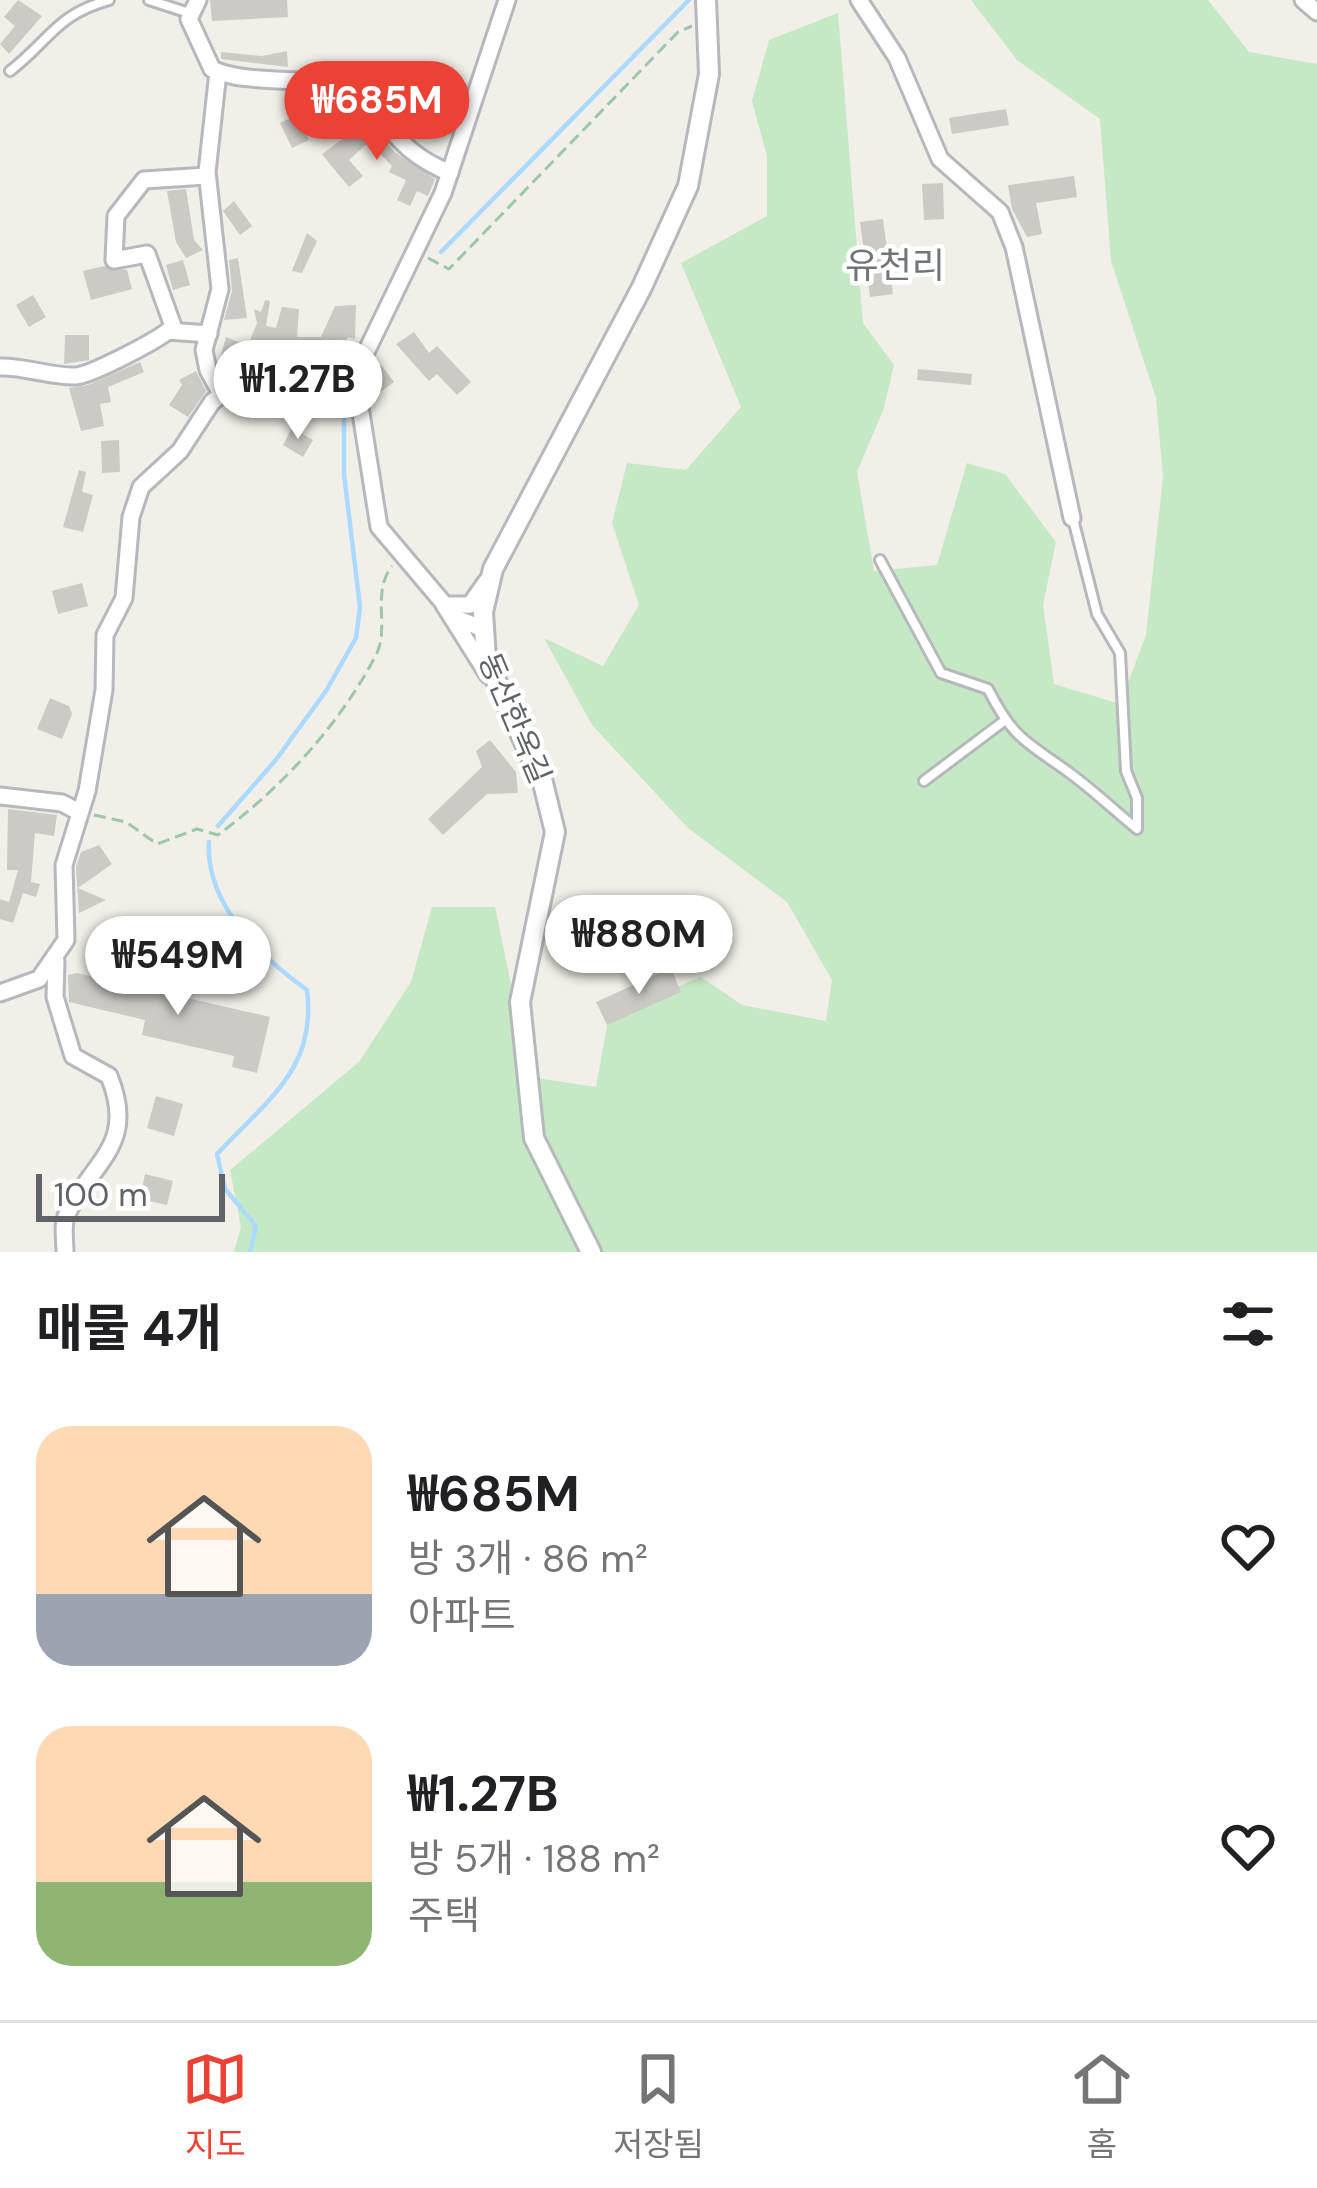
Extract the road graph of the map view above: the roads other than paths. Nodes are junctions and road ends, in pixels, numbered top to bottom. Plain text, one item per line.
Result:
1 (109, 0) edge
2 (149, 0) edge
3 (507, 0) edge
4 (859, 0) edge
5 (1303, 0) edge
6 (194, 7) edge
7 (710, 7) edge
8 (1317, 12) edge
9 (10, 70) dead end
10 (218, 72) junction
11 (450, 173) junction
12 (207, 176) junction
13 (174, 329) junction
14 (208, 334) junction
15 (0, 367) edge
16 (356, 388) junction
17 (221, 394) junction
18 (1072, 518) joint
19 (880, 560) dead end
20 (493, 568) junction
21 (444, 605) junction
22 (483, 629) junction
23 (493, 681) junction
24 (1004, 721) junction
25 (924, 781) dead end
26 (0, 796) edge
27 (80, 812) junction
28 (56, 961) junction
29 (0, 993) edge
30 (65, 1252) edge
31 (591, 1252) edge

1 - 9 lane
2 - 6 lane
3 - 11 street
4 - 18 street
5 - 8 street
6 - 10 street
7 - 20 street, 동산한옥길
10 - 11 street
10 - 12 street
11 - 16 street
12 - 13 street
12 - 14 street
13 - 14 street
13 - 15 street
14 - 17 street
16 - 17 street
16 - 21 street
17 - 27 street
18 - 24 lane
19 - 24 lane
20 - 21 street
20 - 22 street, 동산한옥길
21 - 22 street
21 - 23 street
22 - 23 street, 동산한옥길
23 - 31 street, 동산한옥길
24 - 25 lane
26 - 27 street
27 - 28 street
28 - 29 street
28 - 30 street

